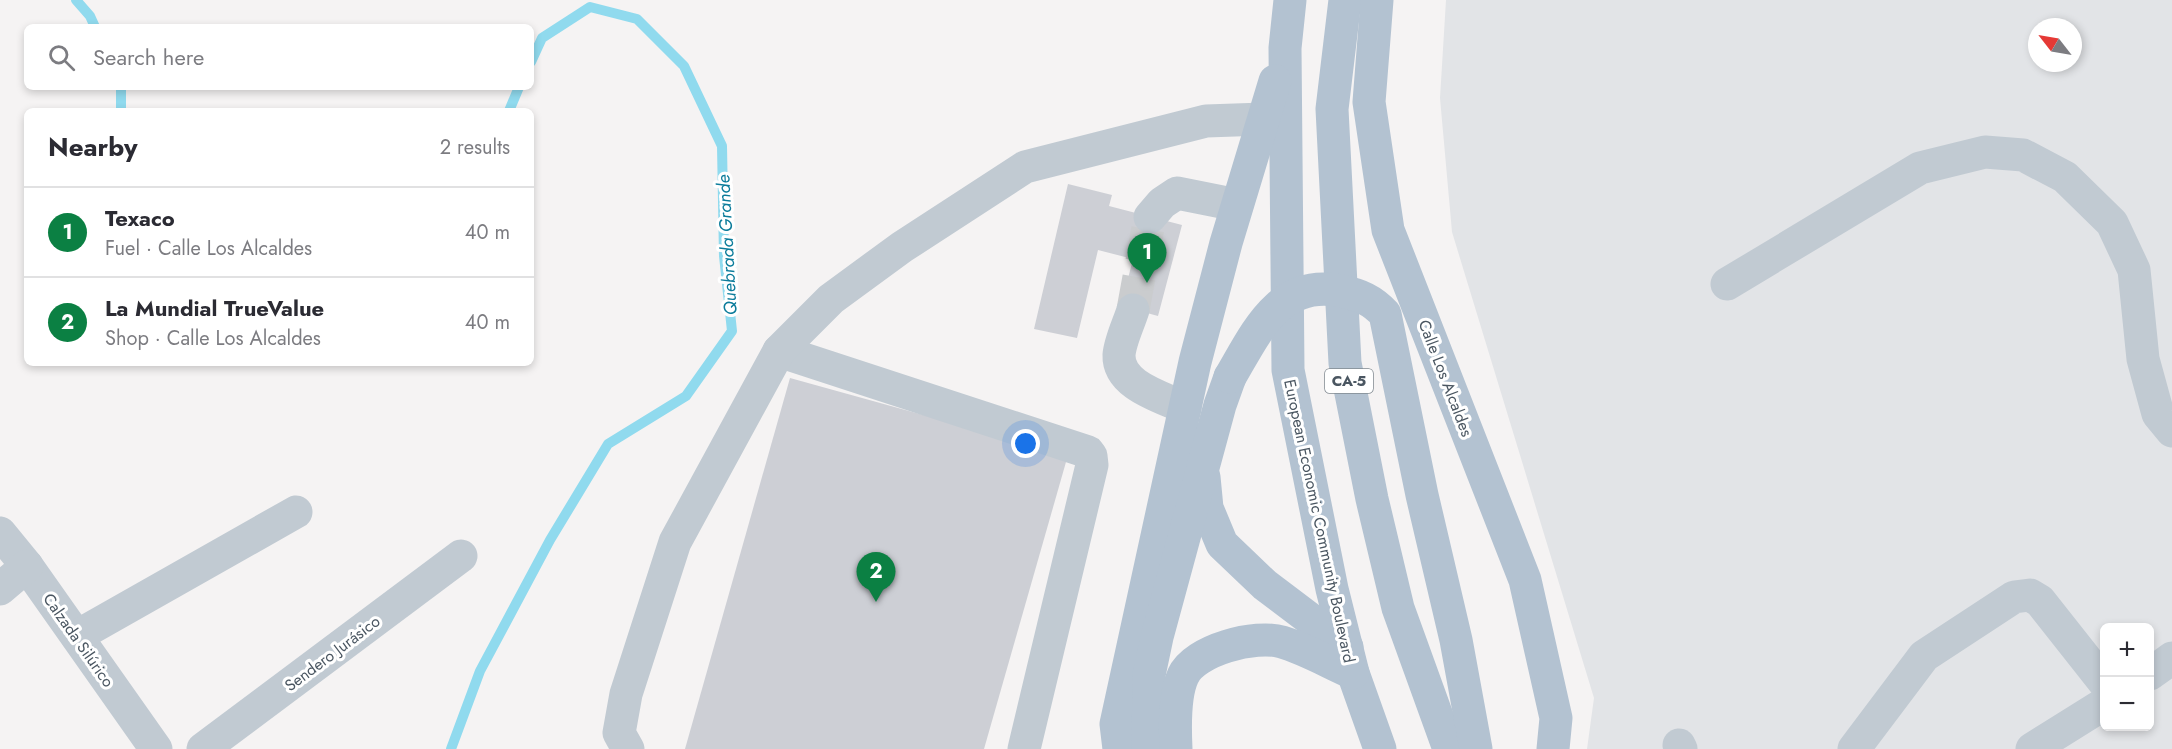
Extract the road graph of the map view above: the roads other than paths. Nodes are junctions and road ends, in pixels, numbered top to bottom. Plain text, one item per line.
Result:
1 (1290, 0) edge
2 (1345, 0) edge
3 (1377, 0) edge
4 (1285, 48) junction
5 (1263, 119) junction
6 (1237, 205) junction
7 (1150, 217) tunnel mouth
8 (1727, 284) dead end
9 (1133, 310) tunnel mouth
10 (779, 351) junction
11 (1185, 408) junction
12 (2167, 416) edge
13 (1203, 466) junction
14 (296, 512) dead end
15 (0, 533) edge
16 (461, 556) dead end
17 (27, 566) junction
18 (0, 589) edge
19 (77, 636) junction
20 (2172, 658) edge
21 (1350, 660) junction
22 (2154, 671) edge
23 (2100, 677) edge
24 (2100, 706) edge
25 (156, 749) edge
26 (203, 749) edge
27 (628, 749) edge
28 (1024, 749) edge
29 (1119, 749) edge
30 (1148, 749) edge
31 (1176, 749) edge
32 (1380, 749) edge
33 (1449, 749) edge
34 (1476, 749) edge
35 (1552, 749) edge
36 (1854, 749) edge
37 (2031, 749) edge

1 - 4 main road, European Economic Community Boulevard
2 - 33 main road, CA-5
3 - 35 main road, Calle Los Alcaldes
4 - 5 main road
4 - 21 main road, European Economic Community Boulevard
5 - 6 main road
5 - 10 street
6 - 7 street
6 - 11 main road
8 - 12 street
9 - 11 street
10 - 27 street
10 - 28 street
11 - 29 main road
13 - 21 main road
13 - 30 main road
13 - 34 main road, bridge
14 - 19 street
15 - 17 street, Calzada Silúrico
16 - 26 street, Sendero Jurásico
17 - 18 street
17 - 19 street, Calzada Silúrico
19 - 25 street, Calzada Silúrico
20 - 22 street
21 - 31 main road
21 - 32 main road, European Economic Community Boulevard
23 - 36 street
24 - 37 street

